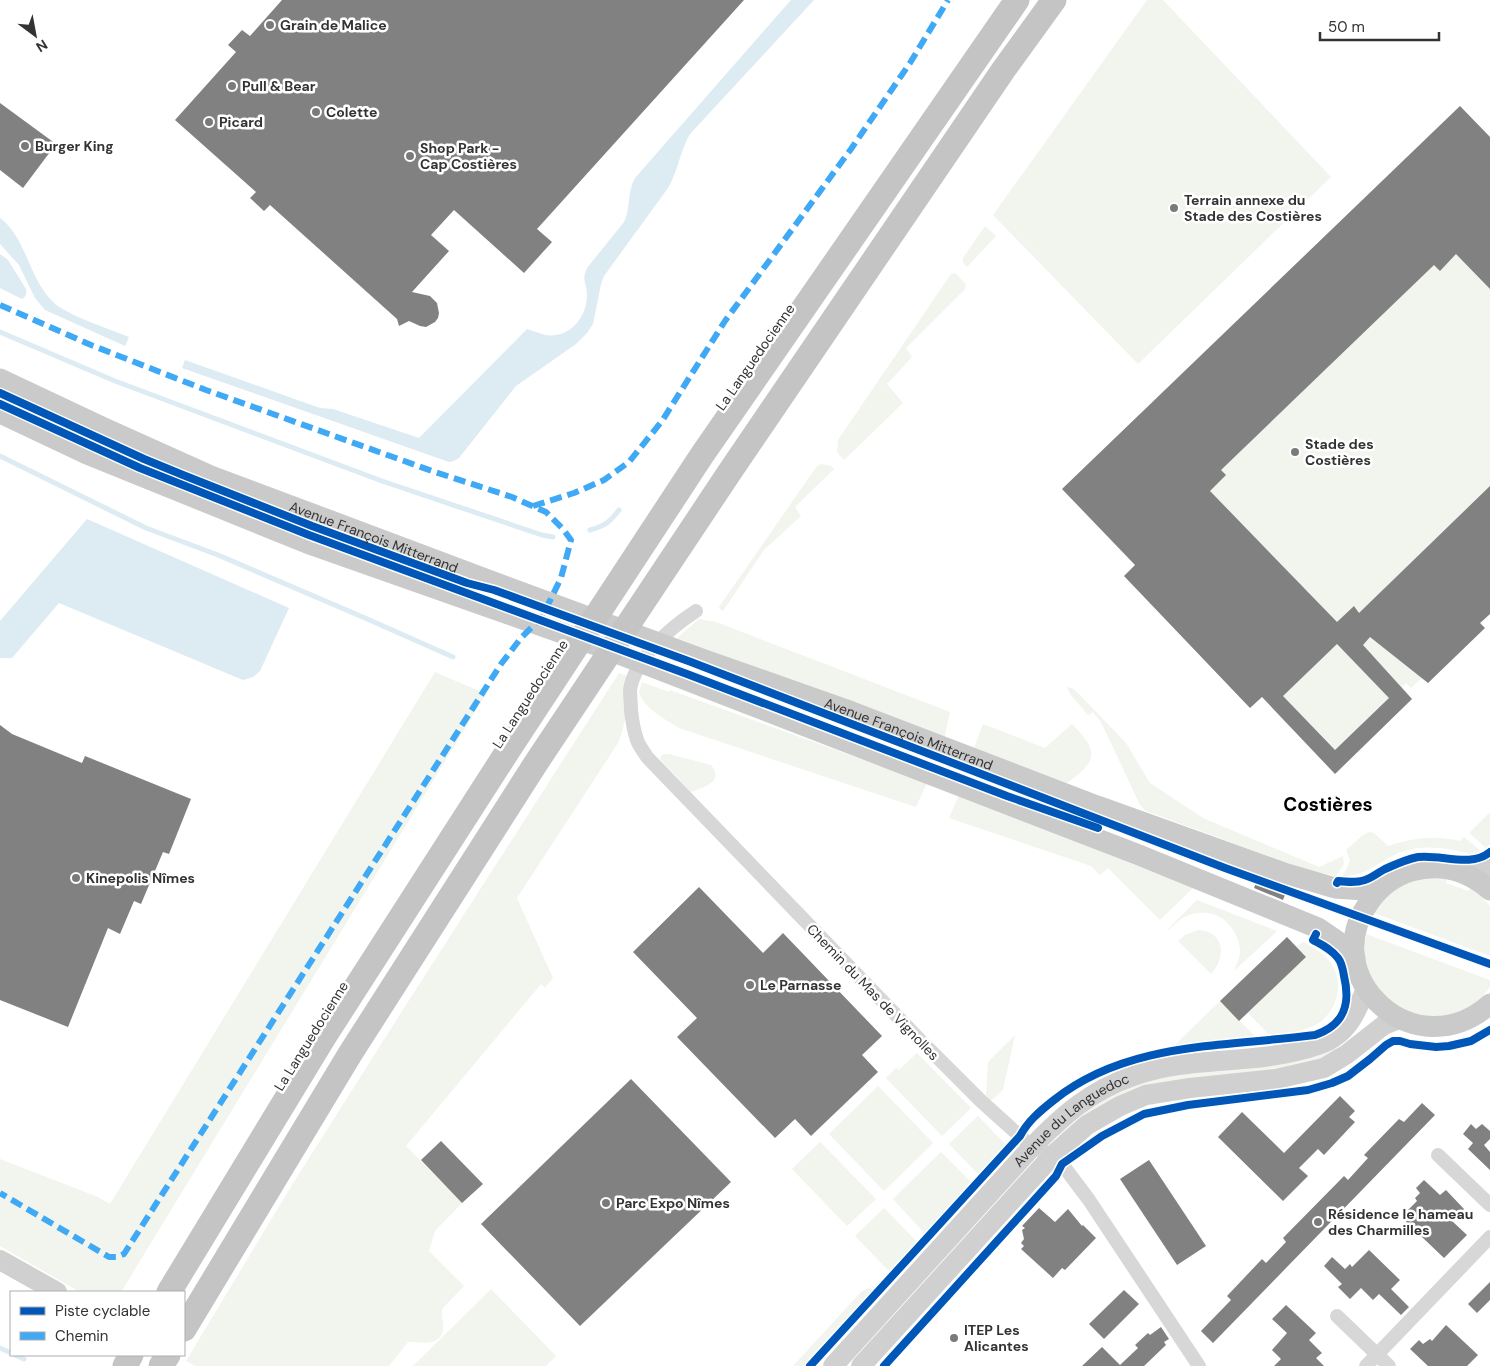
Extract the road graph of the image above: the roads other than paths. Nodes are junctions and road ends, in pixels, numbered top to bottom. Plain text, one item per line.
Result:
1 (1017, 0) edge
2 (1054, 0) edge
3 (0, 379) edge
4 (0, 413) edge
5 (696, 611) dead end
6 (1490, 869) edge
7 (1469, 876) junction
8 (1490, 890) edge
9 (1378, 891) junction
10 (1355, 958) junction
11 (1366, 989) junction
12 (1488, 1007) edge
13 (1399, 1019) junction
14 (1032, 1147) junction
15 (1053, 1155) junction
16 (1438, 1155) dead end
17 (1490, 1206) edge
18 (1490, 1237) edge
19 (0, 1260) edge
20 (54, 1291) edge
21 (170, 1291) edge
22 (1337, 1316) dead end
23 (185, 1327) edge
24 (1377, 1354) junction
25 (164, 1356) edge
26 (181, 1366) edge
27 (833, 1366) edge
28 (861, 1366) edge
29 (1199, 1366) edge
30 (1366, 1366) edge
31 (1389, 1366) edge

1 - 21 highway, La Languedocienne
2 - 23 highway
3 - 9 main road, Avenue François Mitterrand
4 - 10 main road, Avenue François Mitterrand
5 - 14 street, Chemin du Mas de Vignolles
6 - 7 street
7 - 8 main road
7 - 9 main road
9 - 10 main road
10 - 11 main road
11 - 13 main road
11 - 14 street, Avenue du Languedoc
12 - 13 main road
13 - 15 street, Avenue du Languedoc
14 - 15 street, Chemin du Mas de Vignolles
14 - 27 street, Avenue du Languedoc
15 - 28 street, Avenue du Languedoc
15 - 29 street, Chemin du Mas de Vignolles
16 - 17 street
18 - 24 street
19 - 20 street
22 - 24 street
24 - 30 street
24 - 31 street
25 - 26 street

